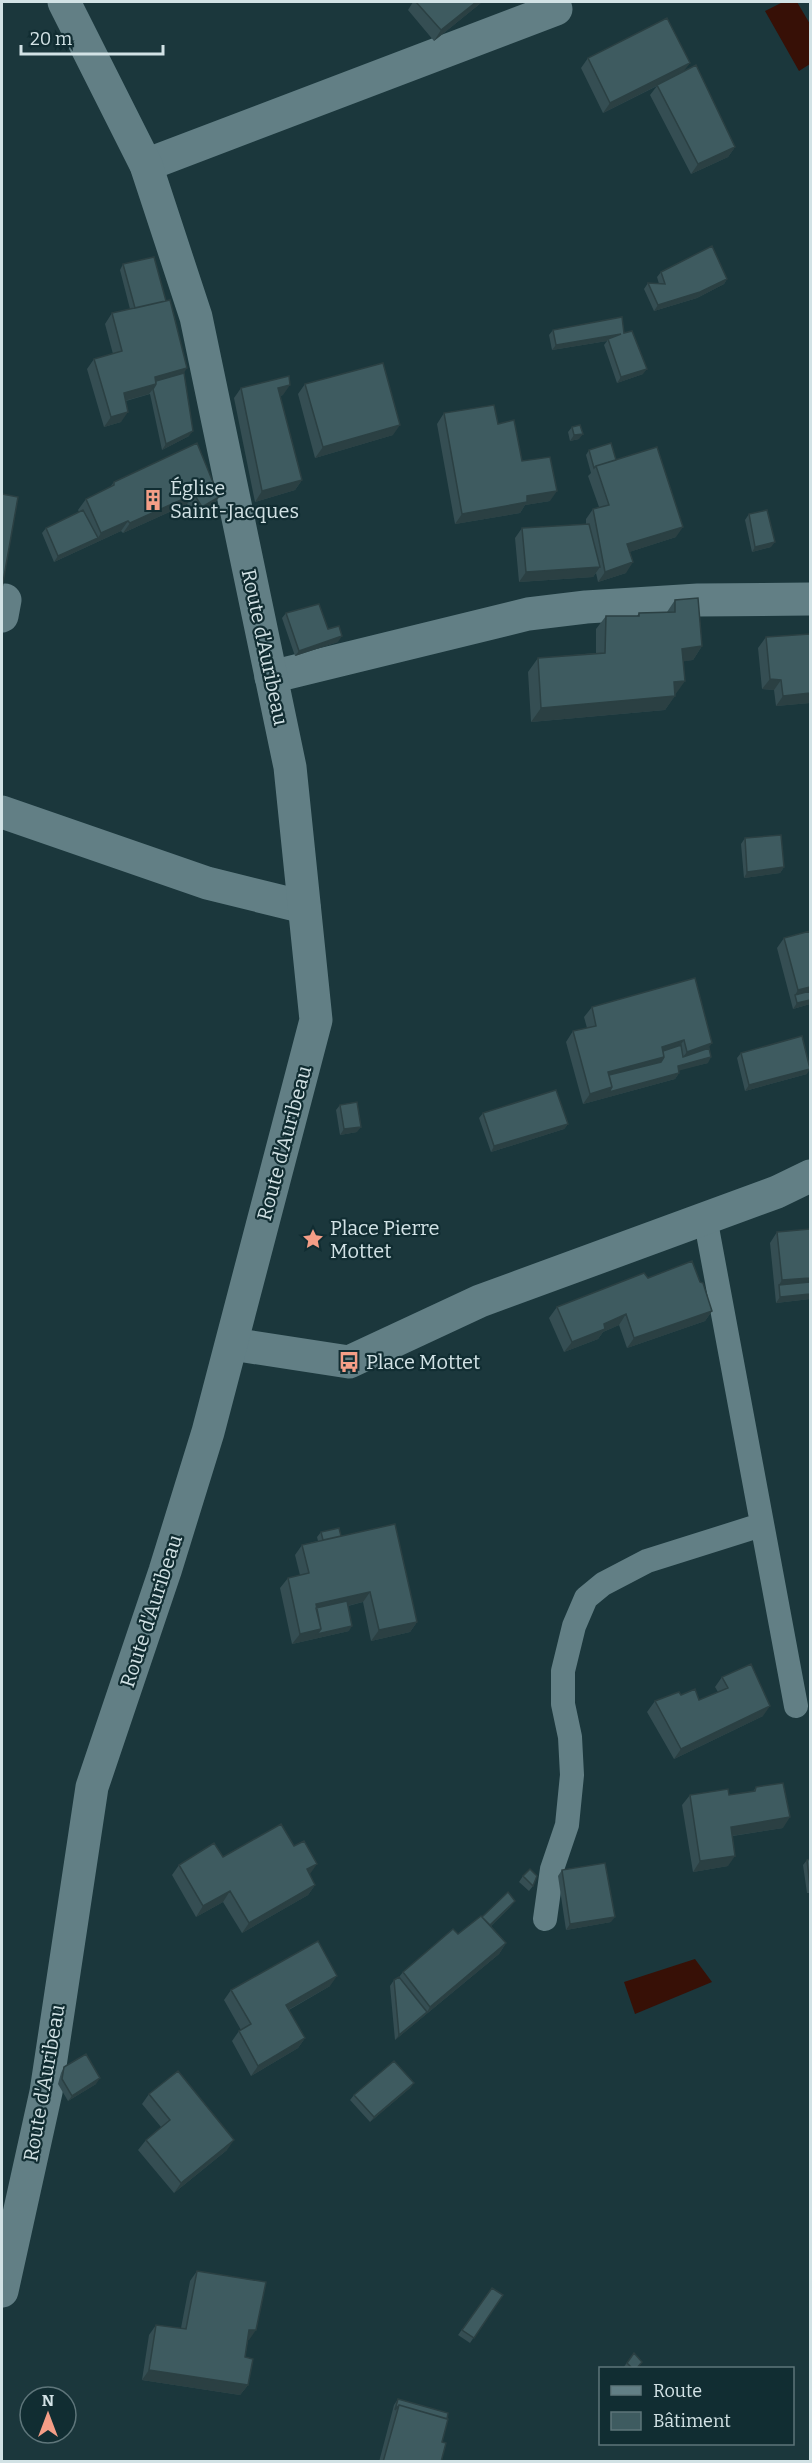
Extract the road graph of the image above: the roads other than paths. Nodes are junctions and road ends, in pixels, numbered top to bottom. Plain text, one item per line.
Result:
1 (64, 2) edge
2 (556, 9) dead end
3 (146, 165) junction
4 (810, 599) edge
5 (271, 677) junction
6 (2, 812) edge
7 (304, 907) junction
8 (810, 1176) edge
9 (705, 1217) junction
10 (232, 1344) junction
11 (761, 1525) junction
12 (796, 1706) dead end
13 (545, 1919) dead end
14 (2, 2291) edge

1 - 3 street, Route d'Auribeau
2 - 3 street
3 - 5 street, Route d'Auribeau
4 - 5 street
5 - 7 street, Route d'Auribeau
6 - 7 street
7 - 10 street, Route d'Auribeau
8 - 9 street
9 - 10 street
9 - 11 lane
10 - 14 street, Route d'Auribeau
11 - 12 lane
11 - 13 lane

